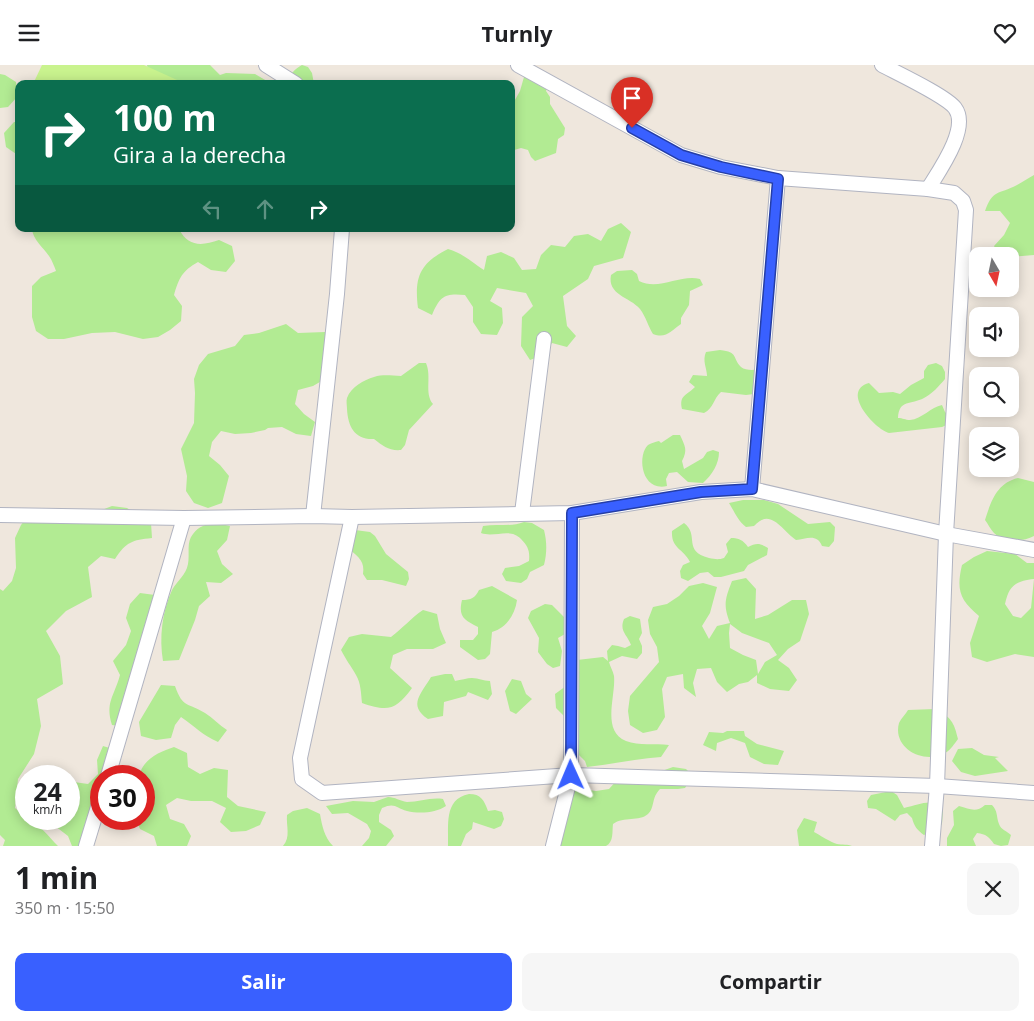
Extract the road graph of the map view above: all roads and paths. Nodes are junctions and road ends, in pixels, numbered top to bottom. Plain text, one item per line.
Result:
1 (266, 65) edge
2 (518, 65) edge
3 (882, 65) edge
4 (290, 80) edge
5 (778, 179) junction
6 (928, 189) junction
7 (342, 232) edge
8 (544, 339) dead end
9 (752, 489) junction
10 (522, 513) junction
11 (572, 513) junction
12 (0, 515) edge
13 (312, 516) junction
14 (352, 517) junction
15 (184, 518) junction
16 (946, 534) junction
17 (1034, 550) edge
18 (111, 765) edge
19 (571, 775) junction
20 (937, 786) junction
21 (1034, 793) edge
22 (91, 830) edge
23 (86, 846) edge
24 (553, 846) edge
25 (932, 846) edge

1 - 4 street
2 - 5 street
3 - 6 street
5 - 6 street
5 - 9 street
6 - 16 street
7 - 13 street
8 - 10 street
9 - 11 street
9 - 16 street
10 - 11 street
10 - 14 street
11 - 19 street
12 - 15 street
13 - 14 street
13 - 15 street
14 - 19 street
15 - 18 street
16 - 17 street
16 - 20 street
19 - 20 street
19 - 24 street
20 - 21 street
20 - 25 street
22 - 23 street

